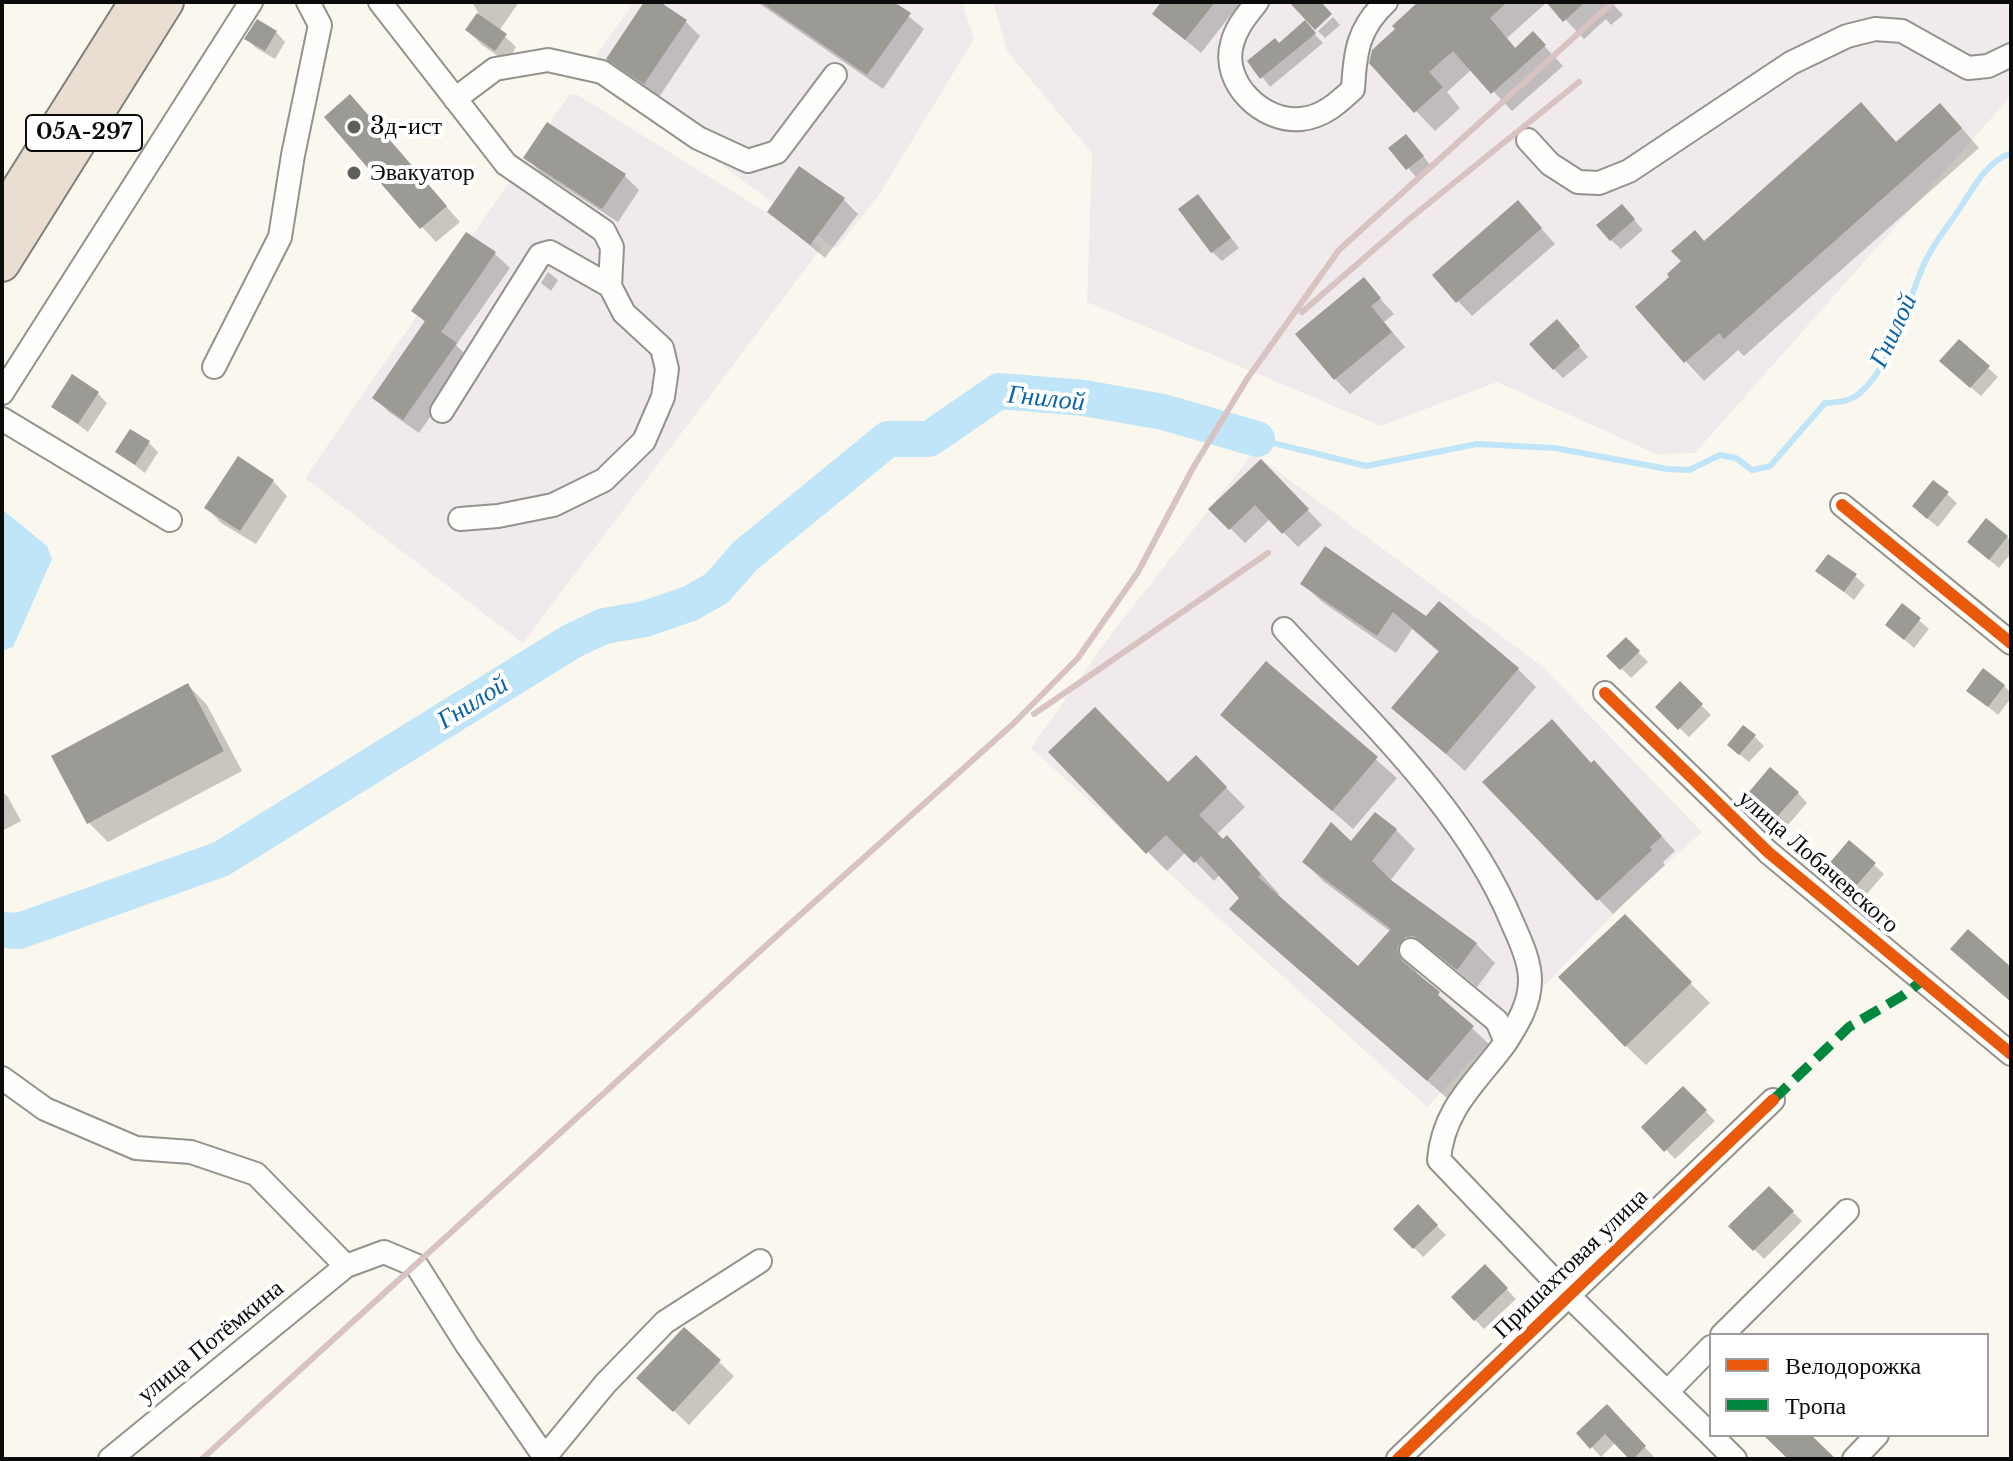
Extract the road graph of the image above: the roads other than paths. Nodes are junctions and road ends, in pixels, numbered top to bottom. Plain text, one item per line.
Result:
1 (116, 2) edge
2 (137, 2) edge
3 (166, 2) edge
4 (251, 2) edge
5 (308, 2) edge
6 (1257, 2) edge
7 (1386, 2) edge
8 (386, 4) edge
9 (2011, 55) edge
10 (835, 75) dead end
11 (455, 99) junction
12 (70, 108) junction
13 (1528, 140) dead end
14 (2, 216) edge
15 (2, 264) edge
16 (610, 286) junction
17 (214, 367) dead end
18 (2, 393) edge
19 (442, 411) dead end
20 (2, 419) edge
21 (1842, 505) dead end
22 (460, 519) dead end
23 (170, 520) dead end
24 (1284, 629) dead end
25 (2011, 643) edge
26 (1605, 693) dead end
27 (1411, 950) dead end
28 (1506, 1042) junction
29 (2011, 1054) edge
30 (2, 1078) edge
31 (1773, 1100) dead end
32 (1847, 1211) dead end
33 (760, 1261) dead end
34 (346, 1266) junction
35 (1569, 1296) junction
36 (1724, 1333) edge
37 (1709, 1349) edge
38 (1668, 1391) junction
39 (1709, 1433) edge
40 (1713, 1437) edge
41 (1875, 1437) edge
42 (546, 1458) edge
43 (110, 1459) edge
44 (1398, 1459) edge
45 (1735, 1459) edge
46 (1854, 1459) edge

1 - 12 highway
2 - 12 highway, 05А-297
3 - 15 highway, 05А-297
4 - 18 street
5 - 17 street
6 - 7 street
8 - 11 street
9 - 13 street
10 - 11 street
11 - 16 street
12 - 14 highway, 05А-297
16 - 19 street
16 - 22 street
20 - 23 street
21 - 25 street
24 - 28 street
26 - 29 street, улица Лобачевского
27 - 28 street
28 - 35 street
30 - 34 street
31 - 35 street, Пришахтовая улица
32 - 36 street
33 - 42 street
34 - 42 street, улица Потёмкина
34 - 43 street, улица Потёмкина
35 - 38 street
35 - 44 street, Пришахтовая улица
37 - 38 street
38 - 39 street
40 - 45 street
41 - 46 street

